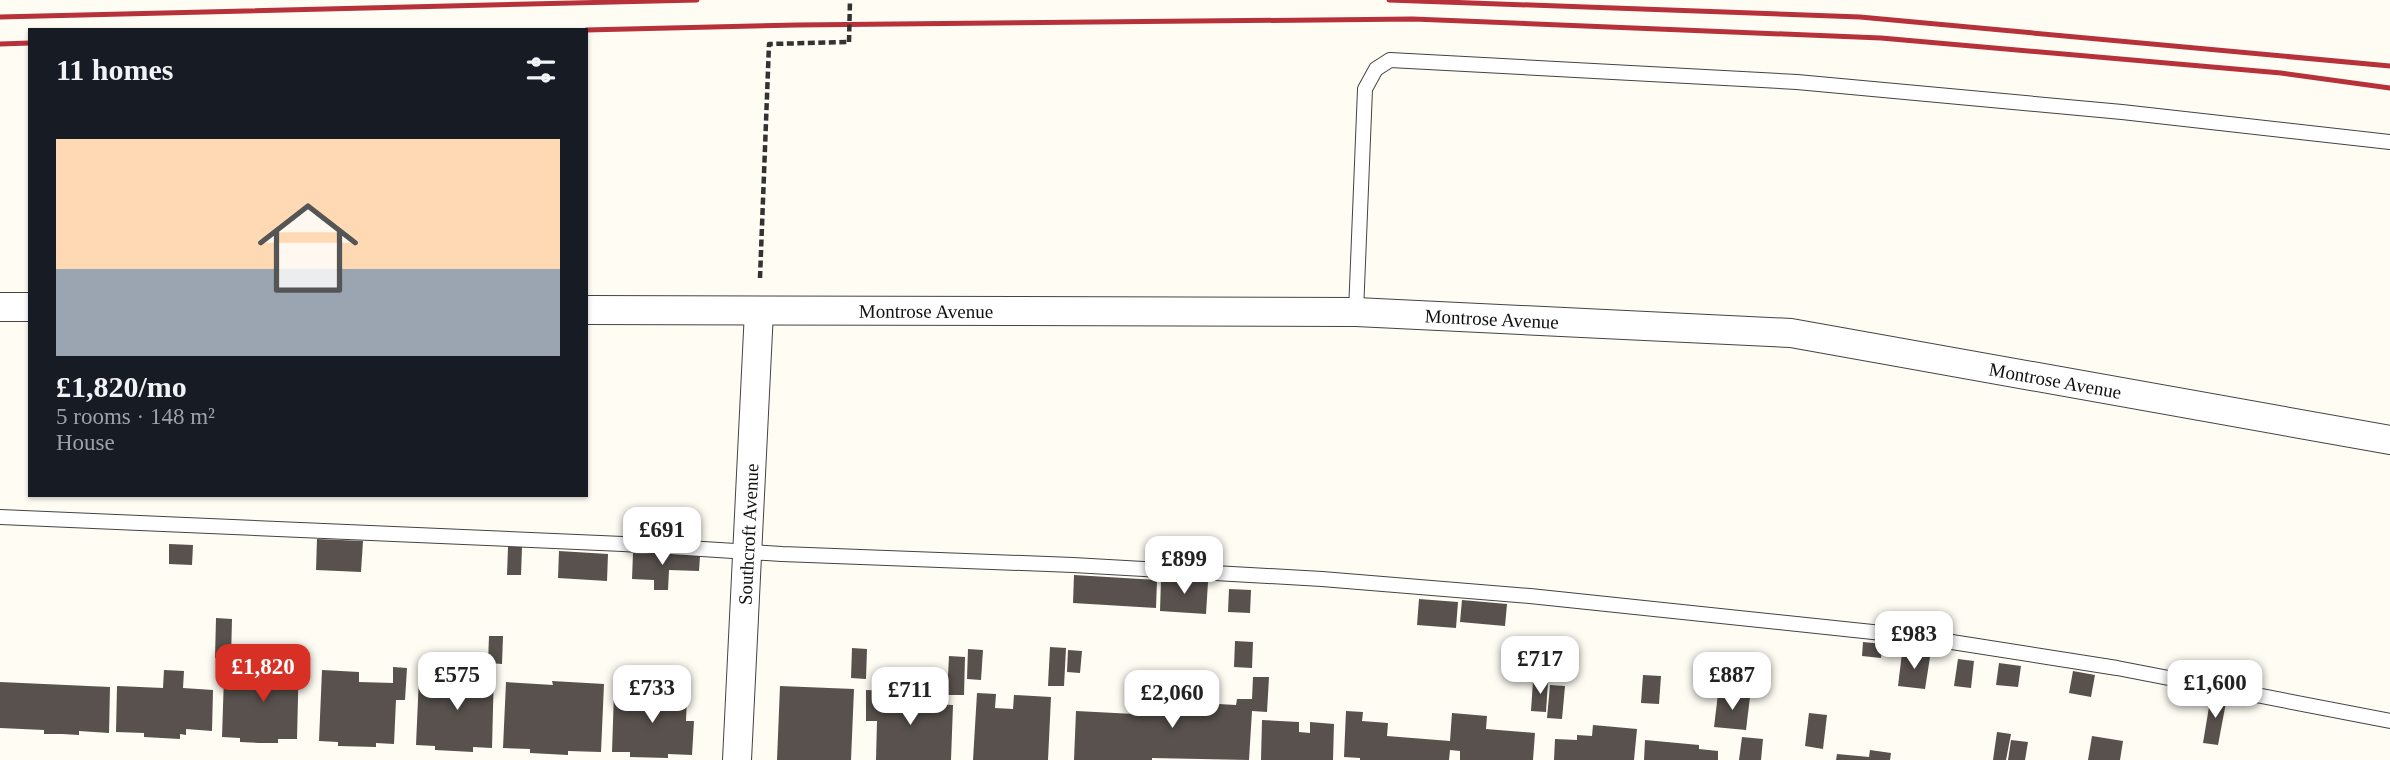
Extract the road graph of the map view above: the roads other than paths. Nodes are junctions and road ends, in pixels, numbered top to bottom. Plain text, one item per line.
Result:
1 (2390, 142) edge
2 (0, 307) edge
3 (28, 307) edge
4 (588, 310) edge
5 (759, 311) junction
6 (1356, 312) junction
7 (2390, 440) edge
8 (0, 517) edge
9 (747, 552) junction
10 (2390, 721) edge
11 (737, 760) edge

1 - 6 lane
2 - 3 street
4 - 5 street, Montrose Avenue
5 - 6 street, Montrose Avenue
5 - 9 street, Southcroft Avenue
6 - 7 street, Montrose Avenue
8 - 9 lane
9 - 10 lane
9 - 11 street, Southcroft Avenue

